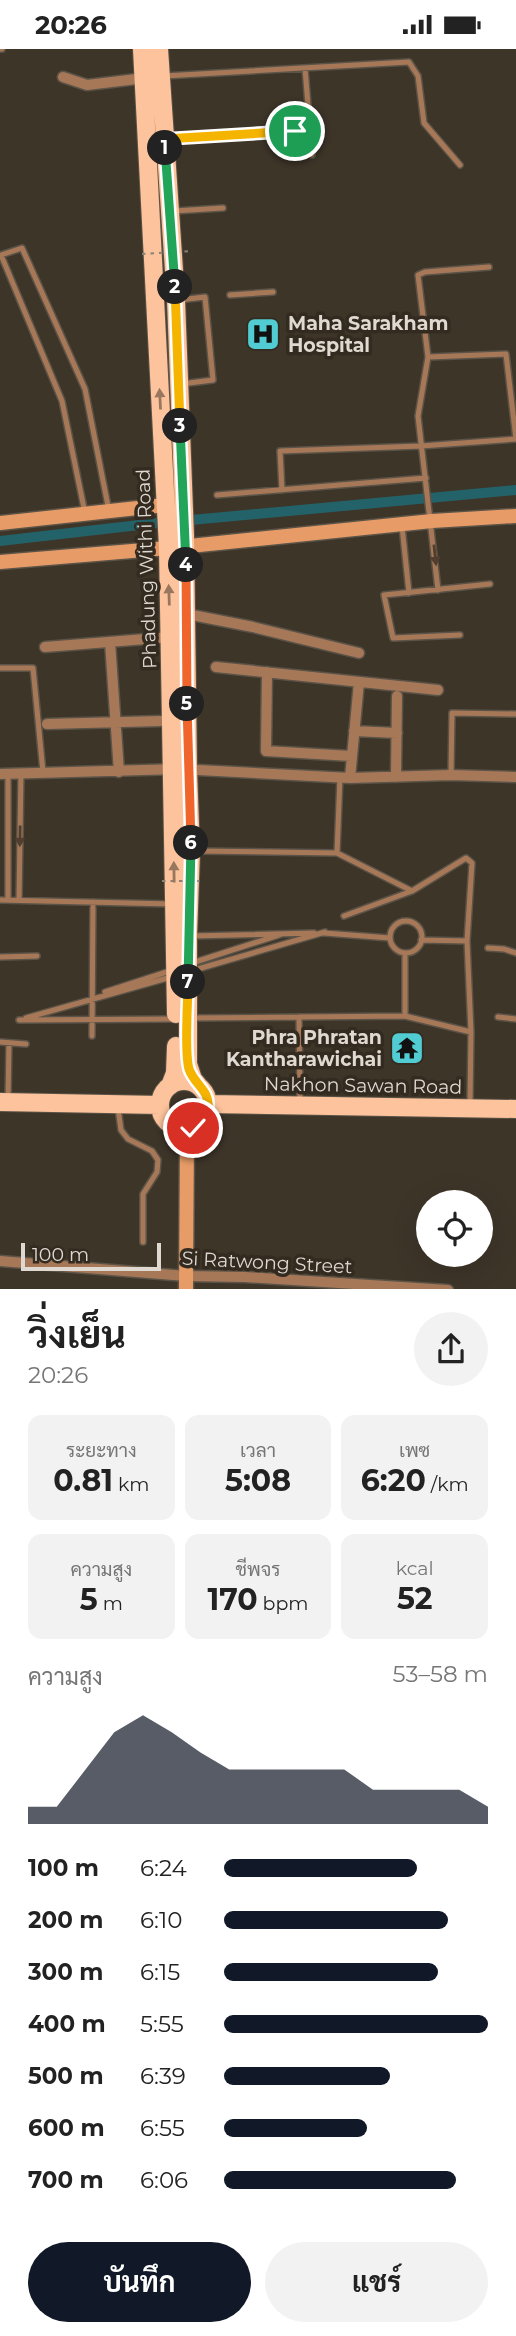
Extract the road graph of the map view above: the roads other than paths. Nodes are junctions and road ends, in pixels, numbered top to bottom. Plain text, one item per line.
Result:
1 (142, 49) edge
2 (159, 49) edge
3 (306, 68) junction
4 (63, 77) dead end
5 (153, 77) junction
6 (295, 131) dead end
7 (165, 139) junction
8 (312, 155) dead end
9 (460, 165) dead end
10 (223, 208) dead end
11 (170, 212) junction
12 (489, 267) dead end
13 (273, 292) dead end
14 (230, 295) dead end
15 (176, 300) junction
16 (428, 357) junction
17 (178, 384) junction
18 (421, 446) junction
19 (426, 480) junction
20 (282, 490) junction
21 (217, 495) dead end
22 (165, 510) junction
23 (109, 511) junction
24 (85, 513) junction
25 (516, 516) edge
26 (431, 517) junction
27 (0, 523) edge
28 (401, 524) junction
29 (176, 542) junction
30 (0, 562) edge
31 (490, 584) dead end
32 (438, 590) junction
33 (410, 593) junction
34 (187, 614) junction
35 (460, 635) dead end
36 (171, 637) junction
37 (110, 642) junction
38 (45, 647) dead end
39 (359, 653) dead end
40 (216, 667) dead end
41 (0, 668) edge
42 (267, 672) junction
43 (359, 682) junction
44 (438, 690) dead end
45 (397, 696) dead end
46 (516, 714) edge
47 (161, 721) dead end
48 (115, 722) junction
49 (47, 724) dead end
50 (354, 731) junction
51 (397, 733) junction
52 (351, 756) junction
53 (180, 770) junction
54 (43, 772) junction
55 (119, 772) junction
56 (4, 773) edge
57 (21, 773) junction
58 (451, 775) junction
59 (345, 777) junction
60 (396, 777) junction
61 (516, 777) edge
62 (191, 851) junction
63 (337, 853) junction
64 (412, 891) junction
65 (0, 899) edge
66 (8, 900) junction
67 (19, 900) junction
68 (93, 902) junction
69 (174, 904) junction
70 (344, 916) dead end
71 (325, 932) junction
72 (282, 934) junction
73 (188, 936) junction
74 (390, 938) junction
75 (421, 940) junction
76 (467, 941) junction
77 (488, 948) dead end
78 (405, 953) junction
79 (516, 953) edge
80 (37, 956) dead end
81 (0, 957) edge
82 (405, 1016) junction
83 (299, 1017) junction
84 (498, 1017) dead end
85 (516, 1019) edge
86 (19, 1020) junction
87 (471, 1032) junction
88 (92, 1036) dead end
89 (0, 1042) edge
90 (9, 1043) junction
91 (26, 1044) dead end
92 (198, 1085) junction
93 (170, 1086) junction
94 (4, 1102) edge
95 (209, 1104) junction
96 (117, 1105) junction
97 (160, 1105) junction
98 (300, 1105) junction
99 (470, 1107) junction
100 (516, 1109) edge
101 (187, 1129) junction
102 (143, 1242) dead end
103 (0, 1261) edge
104 (186, 1283) edge
105 (425, 1289) edge

1 - 5 main road, Phadung Withi Road
2 - 5 main road, Phadung Withi Road
3 - 5 lane
3 - 8 lane
3 - 9 lane
4 - 5 street
5 - 7 main road, Phadung Withi Road
22 -> 5 main road, Phadung Withi Road
6 - 7 lane
7 - 11 main road, Phadung Withi Road
10 - 11 lane
11 - 15 main road, Phadung Withi Road
12 - 16 lane
13 - 14 lane
15 - 17 main road, Phadung Withi Road
15 - 17 lane
16 - 18 lane
16 - 18 lane
17 - 29 main road, Phadung Withi Road
18 - 19 lane
18 - 20 lane
19 - 20 lane
19 - 26 lane
20 - 21 lane
22 - 23 street
22 - 29 main road, Phadung Withi Road
23 - 24 street
23 - 24 lane
24 - 27 street
25 - 26 street
26 - 28 street
26 -> 32 lane
28 - 29 street
28 - 33 lane
29 - 30 street
29 - 34 main road, Phadung Withi Road
36 -> 29 main road, Phadung Withi Road
31 - 32 lane
32 - 33 lane
33 - 35 lane
34 - 39 street
34 - 53 main road, Phadung Withi Road
36 - 37 street
36 - 53 main road, Phadung Withi Road
37 - 38 street
37 - 48 street
40 - 42 street
41 - 54 lane
42 - 43 street
42 - 52 street
43 - 44 street
43 - 50 street
45 - 51 street
46 - 58 lane
47 - 48 street
48 - 49 street
48 - 55 street
50 - 51 street
50 - 52 street
51 - 60 street
52 - 59 street
53 - 55 street
53 - 59 street
53 - 62 main road, Phadung Withi Road
69 -> 53 main road, Phadung Withi Road
54 - 55 street
54 - 57 street
56 - 57 street
56 - 66 lane
57 -> 67 lane
58 - 60 street
58 - 61 street
59 - 60 street
59 - 63 lane
62 - 63 lane
62 - 73 main road, Phadung Withi Road
63 - 64 lane
64 - 70 lane
64 - 76 lane
65 - 66 lane
66 - 67 lane
67 - 68 lane
68 - 69 lane
68 - 88 lane
69 - 93 main road, Phadung Withi Road
71 - 72 lane
71 - 74 lane
71 - 86 lane
72 - 73 lane
72 - 86 lane
73 - 92 main road, Phadung Withi Road
74 - 75 lane
74 - 78 lane
75 - 76 lane
75 - 78 lane
76 - 87 lane
77 - 79 lane
78 - 82 lane
80 - 81 lane
82 - 83 lane
82 - 87 lane
83 - 86 lane
83 - 98 lane
84 - 85 lane
87 - 99 lane
89 - 90 lane
90 - 91 lane
90 - 94 lane
92 - 93 main road
92 - 95 main road
93 - 97 main road
94 - 96 main road
95 - 98 main road, Nakhon Sawan Road
95 - 101 main road
96 - 97 main road
96 - 102 lane
97 - 101 main road
98 - 99 main road, Nakhon Sawan Road
99 - 100 main road, Nakhon Sawan Road
101 - 104 street
103 - 104 street, Si Ratwong Street
104 - 105 street, Si Ratwong Street

